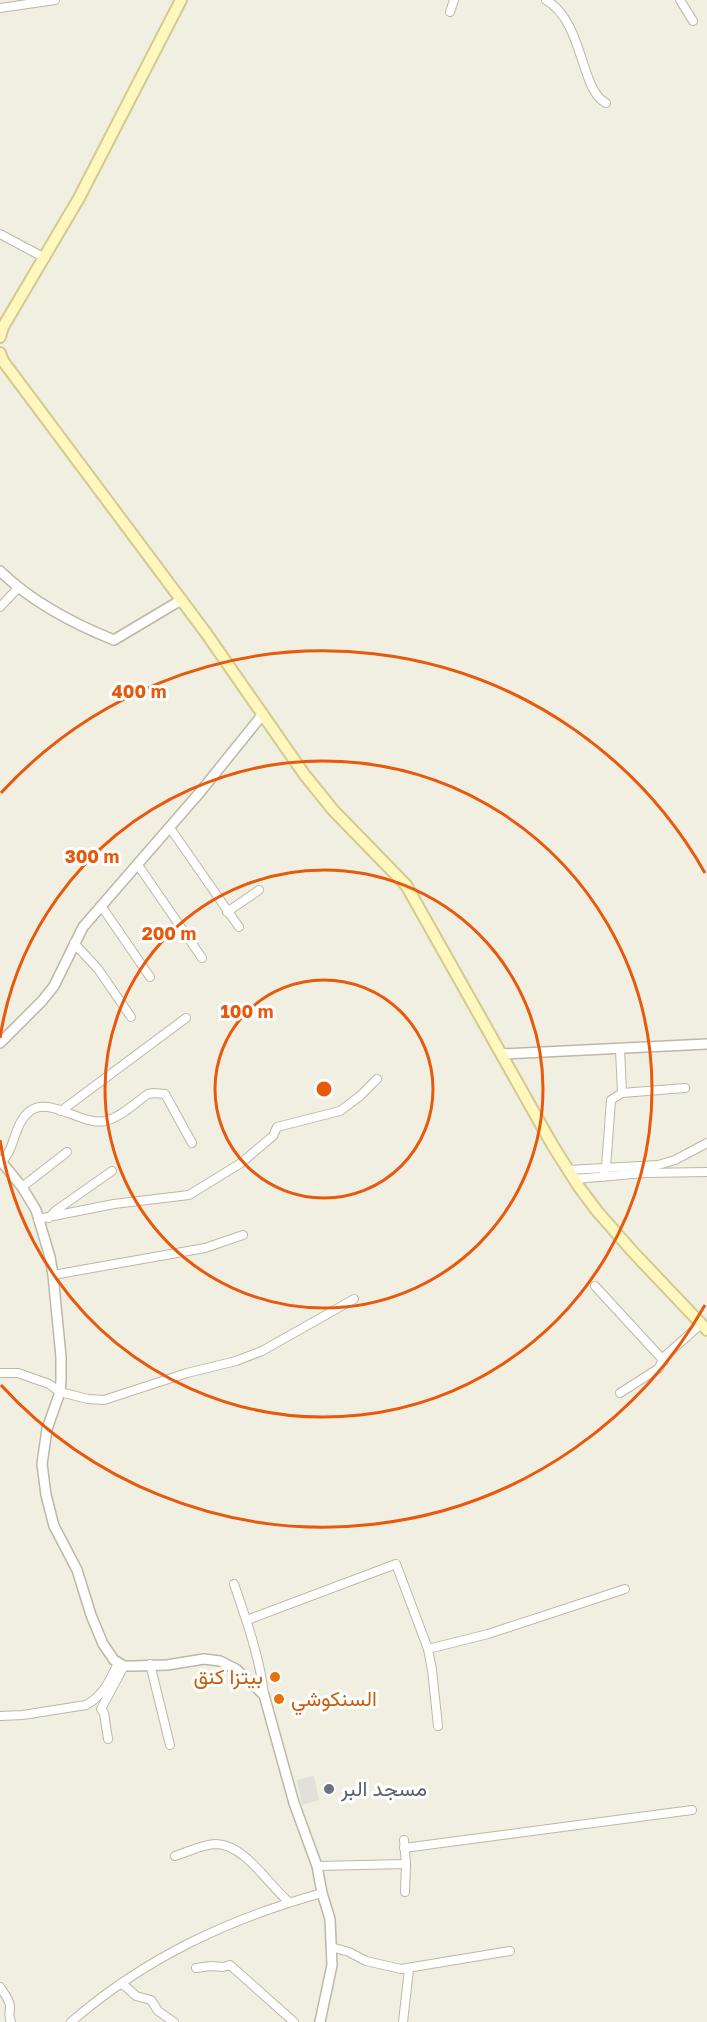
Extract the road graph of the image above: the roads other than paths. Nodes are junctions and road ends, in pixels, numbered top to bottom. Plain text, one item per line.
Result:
1 (55, 0) edge
2 (181, 0) edge
3 (454, 0) edge
4 (546, 0) edge
5 (680, 0) edge
6 (0, 8) edge
7 (450, 12) dead end
8 (693, 21) dead end
9 (606, 103) dead end
10 (0, 234) edge
11 (45, 258) junction
12 (0, 337) edge
13 (0, 353) edge
14 (0, 571) edge
15 (18, 588) junction
16 (181, 600) junction
17 (0, 608) edge
18 (263, 714) junction
19 (170, 828) junction
20 (138, 866) junction
21 (259, 890) dead end
22 (102, 906) junction
23 (227, 912) junction
24 (239, 927) dead end
25 (74, 943) junction
26 (202, 958) dead end
27 (150, 977) dead end
28 (131, 1017) dead end
29 (186, 1018) dead end
30 (0, 1043) edge
31 (707, 1044) edge
32 (620, 1048) junction
33 (502, 1054) junction
34 (376, 1079) dead end
35 (685, 1088) dead end
36 (622, 1093) junction
37 (61, 1111) junction
38 (192, 1143) dead end
39 (707, 1143) edge
40 (67, 1152) dead end
41 (1, 1161) edge
42 (606, 1167) junction
43 (112, 1171) dead end
44 (707, 1172) edge
45 (571, 1174) junction
46 (603, 1177) junction
47 (22, 1187) junction
48 (49, 1218) junction
49 (38, 1219) junction
50 (243, 1235) dead end
51 (53, 1275) junction
52 (595, 1286) dead end
53 (354, 1299) dead end
54 (704, 1327) edge
55 (664, 1360) junction
56 (0, 1373) edge
57 (60, 1392) junction
58 (620, 1393) dead end
59 (234, 1584) dead end
60 (625, 1589) dead end
61 (247, 1620) junction
62 (428, 1649) junction
63 (121, 1664) junction
64 (150, 1664) junction
65 (264, 1695) junction
66 (0, 1716) edge
67 (438, 1726) dead end
68 (108, 1739) dead end
69 (170, 1745) dead end
70 (692, 1810) dead end
71 (175, 1856) dead end
72 (406, 1864) junction
73 (317, 1866) junction
74 (405, 1892) dead end
75 (322, 1893) junction
76 (289, 1902) junction
77 (331, 1947) junction
78 (510, 1951) dead end
79 (196, 1968) dead end
80 (408, 1969) junction
81 (120, 1984) junction
82 (0, 1988) edge
83 (11, 2022) edge
84 (71, 2022) edge
85 (174, 2022) edge
86 (294, 2022) edge
87 (320, 2022) edge
88 (403, 2022) edge

1 - 6 street
2 - 11 main road
3 - 7 street
4 - 9 street
5 - 8 street
10 - 11 street
11 - 12 main road
13 - 16 main road
14 - 15 street
15 - 16 street
15 - 17 street
16 - 18 main road
18 - 19 street
18 - 33 main road
19 - 20 street
19 - 23 street
20 - 22 street
20 - 26 street
21 - 23 street
22 - 25 street
22 - 27 street
23 - 24 street
25 - 28 street
25 - 30 street
29 - 37 street
31 - 32 street
32 - 33 street
32 - 36 street
33 - 45 main road
34 - 48 street
35 - 36 street
36 - 42 street
37 - 38 street
37 - 41 street
39 - 42 street
40 - 47 street
41 - 47 street
42 - 45 street
42 - 46 street
43 - 48 street
44 - 46 street
45 - 46 street
45 - 54 main road
47 - 49 street
48 - 49 street
49 - 51 street
50 - 51 street
51 - 57 street
52 - 55 street
53 - 57 street
54 - 55 street
55 - 58 street
56 - 57 street
57 - 63 street
59 - 61 street
60 - 62 street
61 - 62 street
61 - 65 street
62 - 67 street
63 - 64 street
63 - 66 street
63 - 68 street
64 - 65 street
64 - 69 street
65 - 73 street
70 - 72 street
71 - 76 street
72 - 73 street
72 - 74 street
73 - 75 street
75 - 76 street
75 - 77 street
76 - 81 street
77 - 80 street
77 - 87 street
78 - 80 street
79 - 86 street
80 - 88 street
81 - 84 street
81 - 85 street
82 - 83 street

